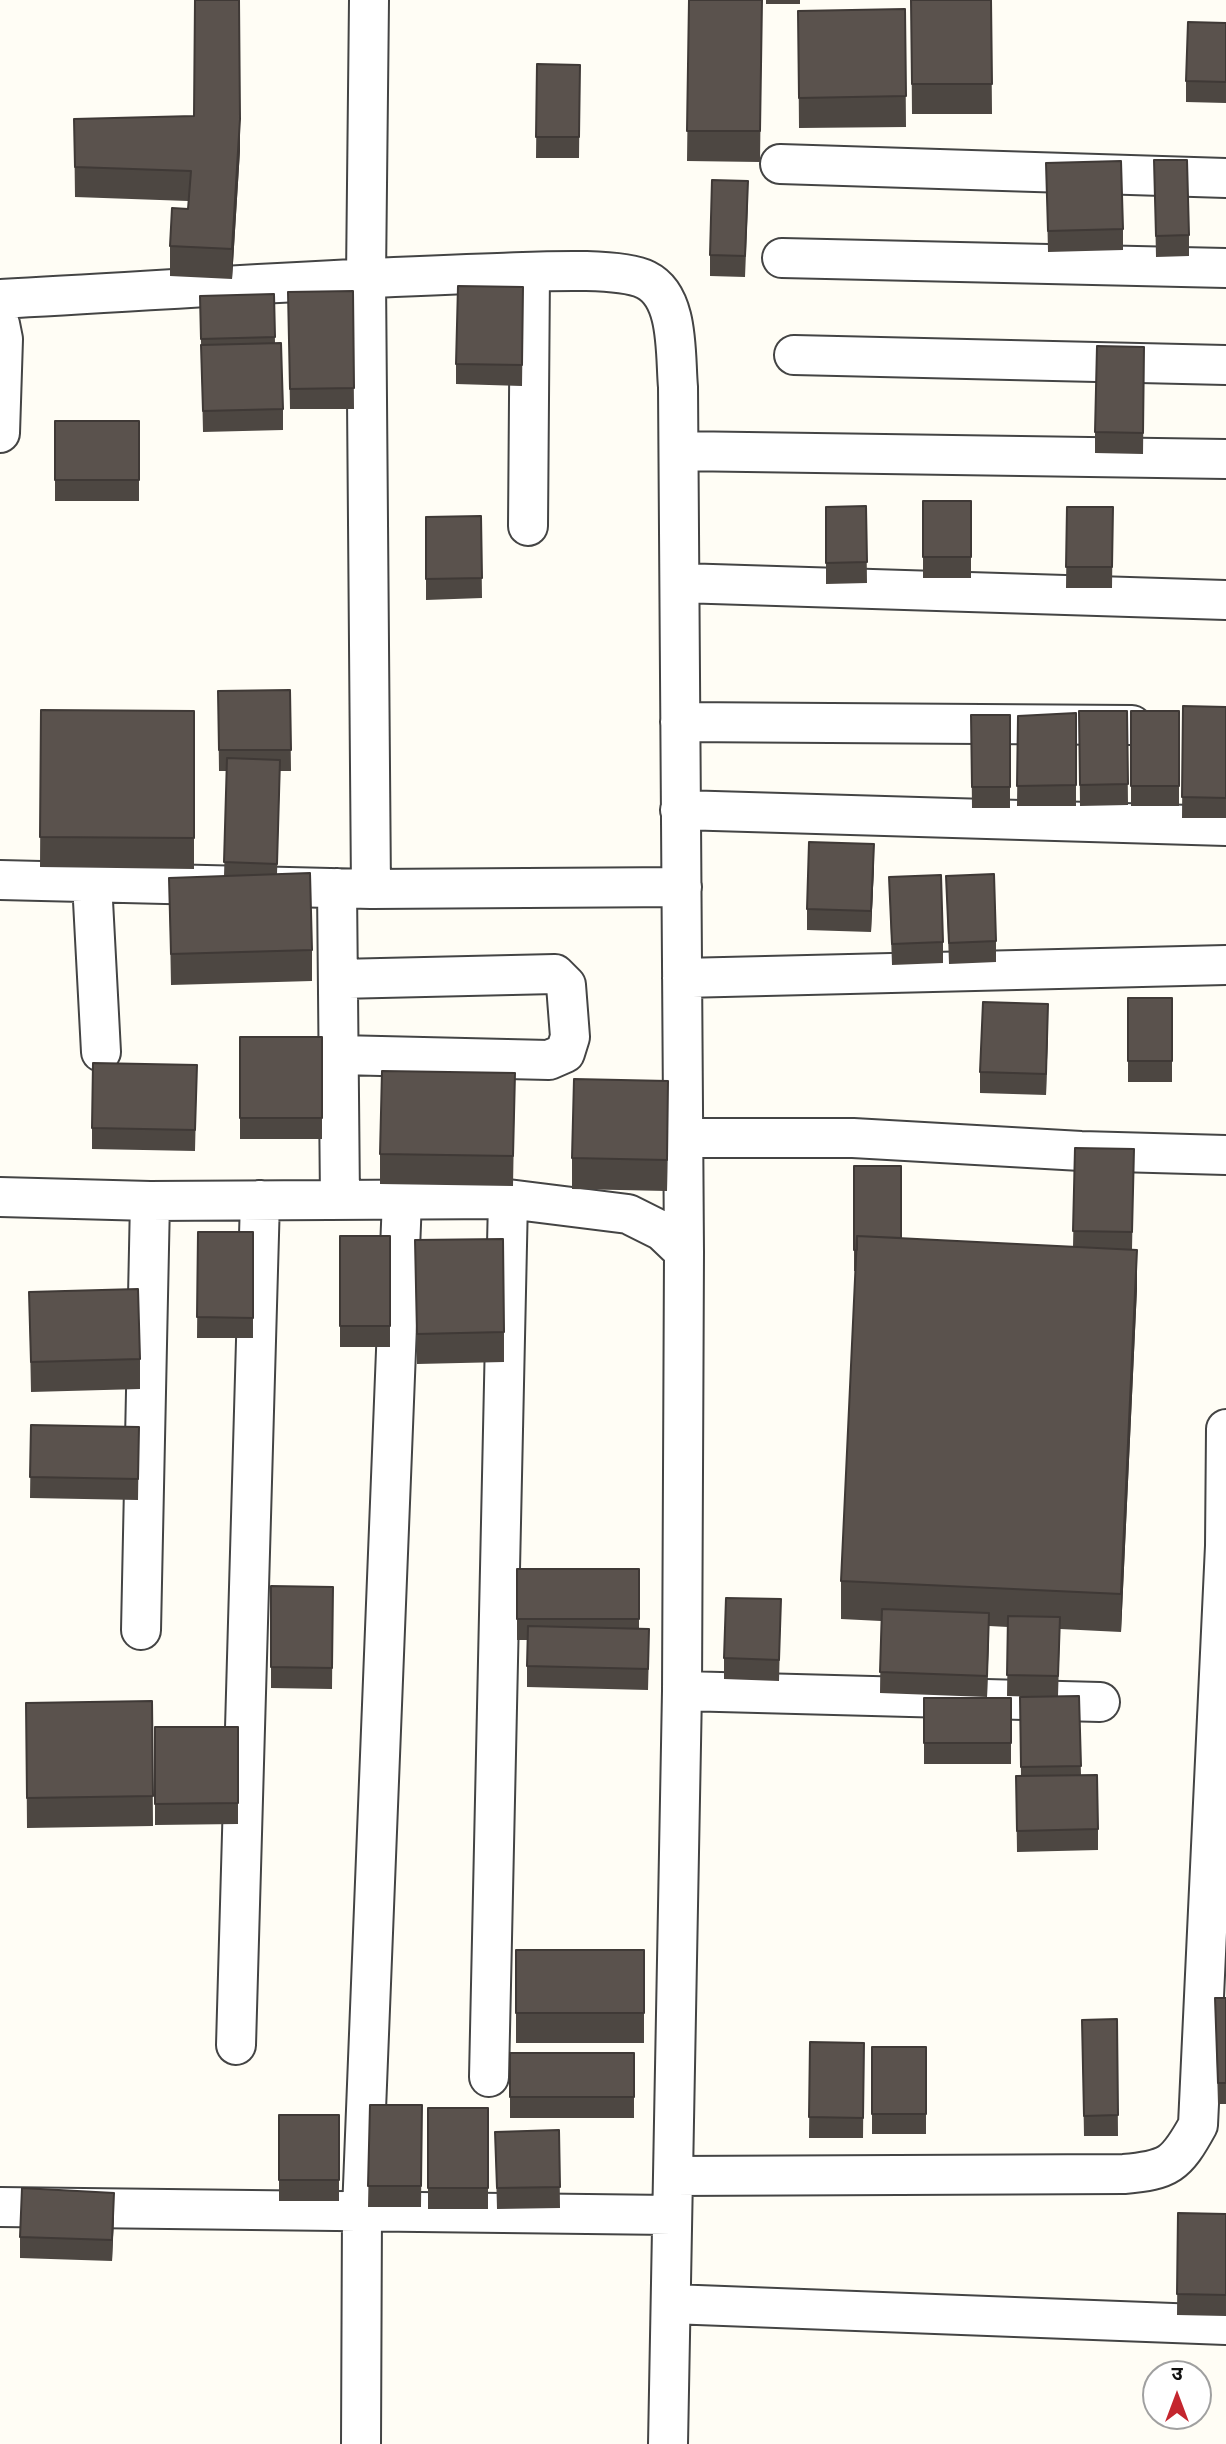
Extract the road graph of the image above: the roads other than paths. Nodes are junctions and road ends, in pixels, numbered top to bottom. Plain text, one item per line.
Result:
1 (369, 0) edge
2 (780, 164) dead end
3 (1226, 178) edge
4 (782, 258) dead end
5 (1226, 268) edge
6 (530, 272) junction
7 (366, 277) junction
8 (0, 299) edge
9 (0, 324) edge
10 (794, 355) dead end
11 (1226, 365) edge
12 (0, 433) edge
13 (678, 451) junction
14 (1226, 459) edge
15 (528, 526) dead end
16 (680, 583) junction
17 (1226, 600) edge
18 (680, 722) junction
19 (1132, 725) edge
20 (680, 810) junction
21 (1226, 826) edge
22 (0, 880) edge
23 (92, 882) junction
24 (681, 887) junction
25 (354, 888) junction
26 (1226, 965) edge
27 (681, 978) junction
28 (338, 979) junction
29 (101, 1052) dead end
30 (339, 1055) junction
31 (685, 1138) junction
32 (1226, 1155) edge
33 (0, 1197) edge
34 (402, 1199) junction
35 (508, 1199) junction
36 (260, 1200) junction
37 (340, 1200) junction
38 (150, 1201) junction
39 (684, 1252) junction
40 (1226, 1429) edge
41 (1226, 1465) edge
42 (141, 1630) dead end
43 (681, 1691) junction
44 (1100, 1702) dead end
45 (236, 2045) dead end
46 (489, 2077) dead end
47 (1212, 2125) edge
48 (673, 2176) junction
49 (0, 2207) edge
50 (362, 2211) junction
51 (671, 2216) junction
52 (671, 2304) junction
53 (1226, 2325) edge
54 (361, 2444) edge
55 (668, 2444) edge

1 - 7 street
2 - 3 street
4 - 5 street
6 - 7 street
6 - 13 street
6 - 15 street
7 - 8 street
7 - 25 street
9 - 12 street
10 - 11 street
13 - 14 street
13 - 16 street
16 - 17 street
16 - 18 street
18 - 19 street
18 - 20 street
20 - 21 street
20 - 24 street
22 - 23 street
23 - 25 street
23 - 29 street
24 - 25 street
24 - 27 street
25 - 28 street
26 - 27 street
27 - 31 street
28 - 30 street
28 - 30 street
30 - 37 street
31 - 32 street
31 - 39 street
33 - 38 street
34 - 35 street
34 - 37 street
34 - 50 street
35 - 39 street
35 - 46 street
36 - 37 street
36 - 38 street
36 - 45 street
38 - 42 street
39 - 43 street
40 - 41 street
41 - 47 street
43 - 44 street
43 - 48 street
47 - 48 street
48 - 51 street
49 - 50 street
50 - 51 street
50 - 54 street
51 - 52 street
52 - 53 street
52 - 55 street

